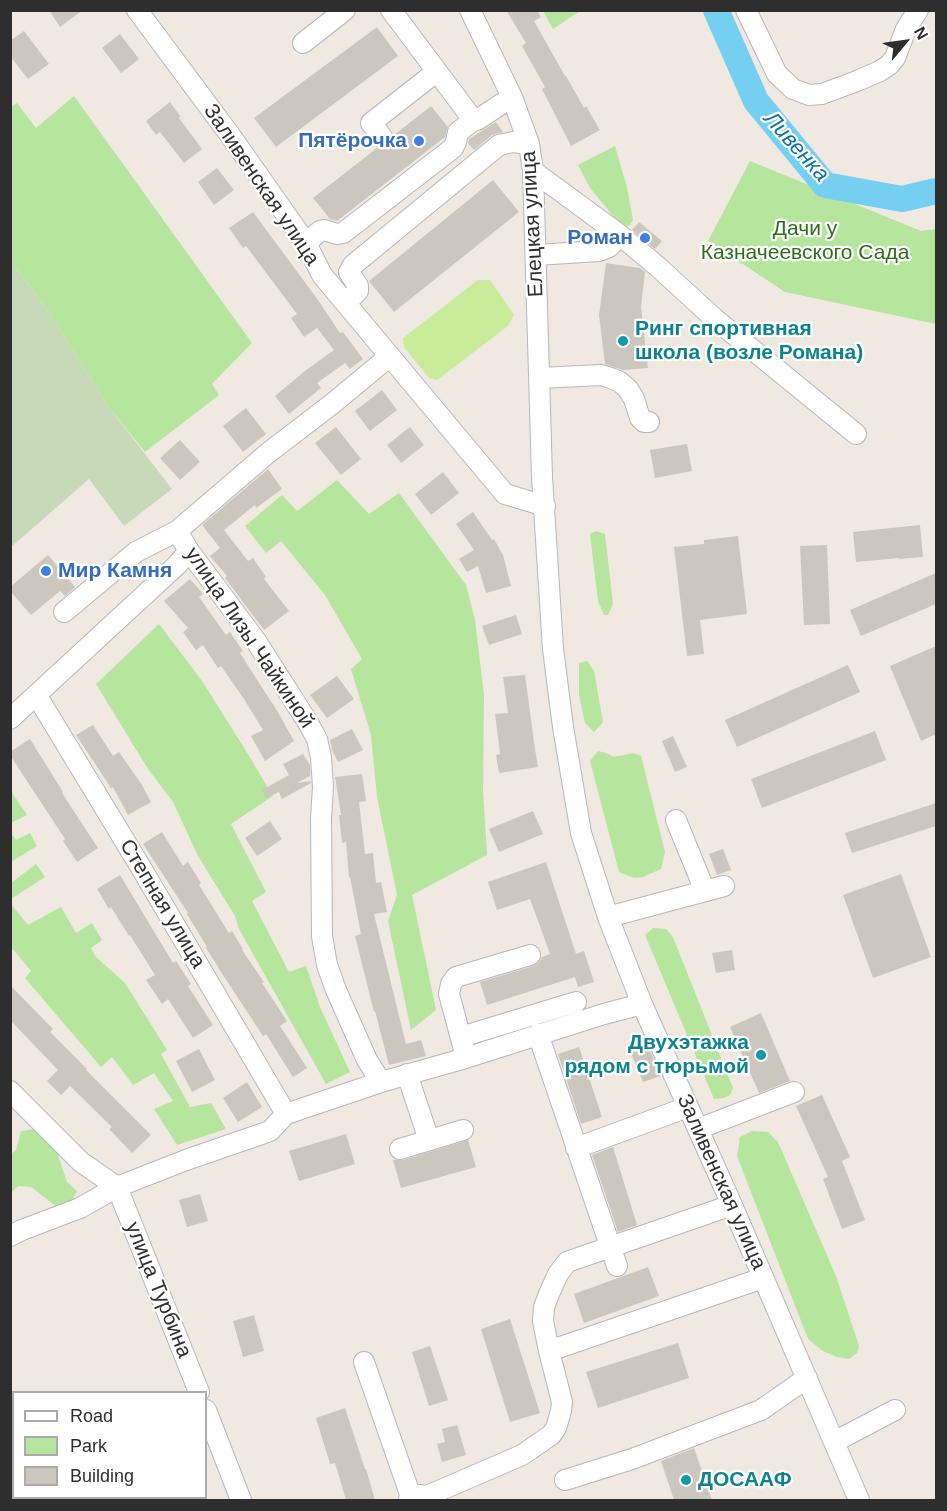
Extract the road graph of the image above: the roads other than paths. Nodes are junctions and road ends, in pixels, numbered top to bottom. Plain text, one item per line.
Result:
1 (136, 10) edge
2 (345, 10) edge
3 (391, 10) edge
4 (470, 10) edge
5 (746, 10) edge
6 (918, 10) edge
7 (303, 43) dead end
8 (436, 72) junction
9 (512, 98) junction
10 (474, 120) junction
11 (382, 137) dead end
12 (529, 144) junction
13 (533, 171) junction
14 (616, 232) junction
15 (306, 243) junction
16 (536, 255) junction
17 (346, 303) junction
18 (390, 356) junction
19 (540, 378) junction
20 (649, 422) dead end
21 (856, 434) dead end
22 (545, 506) junction
23 (177, 531) junction
24 (189, 551) junction
25 (64, 612) dead end
26 (37, 696) junction
27 (10, 719) edge
28 (676, 820) dead end
29 (608, 917) junction
30 (530, 955) dead end
31 (576, 1002) dead end
32 (642, 1004) junction
33 (538, 1034) junction
34 (460, 1037) junction
35 (466, 1057) junction
36 (407, 1074) junction
37 (381, 1082) junction
38 (10, 1091) edge
39 (794, 1092) dead end
40 (688, 1107) junction
41 (286, 1114) junction
42 (698, 1128) junction
43 (463, 1130) dead end
44 (429, 1140) junction
45 (576, 1148) junction
46 (400, 1149) dead end
47 (117, 1187) junction
48 (732, 1204) junction
49 (10, 1236) edge
50 (609, 1247) junction
51 (617, 1266) dead end
52 (763, 1278) junction
53 (549, 1351) junction
54 (364, 1362) dead end
55 (807, 1378) junction
56 (199, 1391) edge
57 (895, 1410) dead end
58 (207, 1413) edge
59 (834, 1442) junction
60 (565, 1480) dead end
61 (416, 1498) edge
62 (241, 1500) edge
63 (859, 1500) edge

1 - 15 street, Заливенская улица
2 - 7 street
3 - 8 street
4 - 9 street, Елецкая улица
5 - 6 street
8 - 10 street
8 - 11 street
9 - 10 street
9 - 12 street, Елецкая улица
10 - 15 street
12 - 13 street, Елецкая улица
12 - 17 street
13 - 14 street
13 - 16 street, Елецкая улица
14 - 16 street
14 - 21 street
15 - 17 street, Заливенская улица
16 - 19 street, Елецкая улица
17 - 18 street, Заливенская улица
18 - 22 street, Заливенская улица
18 - 23 street, улица Лизы Чайкиной
19 - 20 street
19 - 22 street, Елецкая улица
22 - 29 street, Заливенская улица
23 - 24 street, улица Лизы Чайкиной
23 - 25 street
24 - 26 street
24 - 37 street, улица Лизы Чайкиной
26 - 27 street
26 - 41 street, Степная улица
28 - 29 street
29 - 32 street, Заливенская улица
30 - 34 street
31 - 34 street
32 - 33 street
32 - 40 street, Заливенская улица
33 - 35 street
33 - 45 street
34 - 35 street
35 - 36 street
36 - 37 street
36 - 44 street
37 - 41 street
38 - 47 street
39 - 42 street
40 - 42 street, Заливенская улица
40 - 45 street
41 - 47 street
42 - 48 street, Заливенская улица
43 - 44 street
44 - 46 street
45 - 50 street
47 - 49 street
47 - 56 street, улица Турбина
48 - 50 street
48 - 52 street, Заливенская улица
50 - 51 street
50 - 53 street
52 - 53 street
52 - 55 street, Заливенская улица
53 - 61 street
54 - 61 street
55 - 59 street, Заливенская улица
55 - 60 street
57 - 59 street
58 - 62 street
59 - 63 street, Заливенская улица

